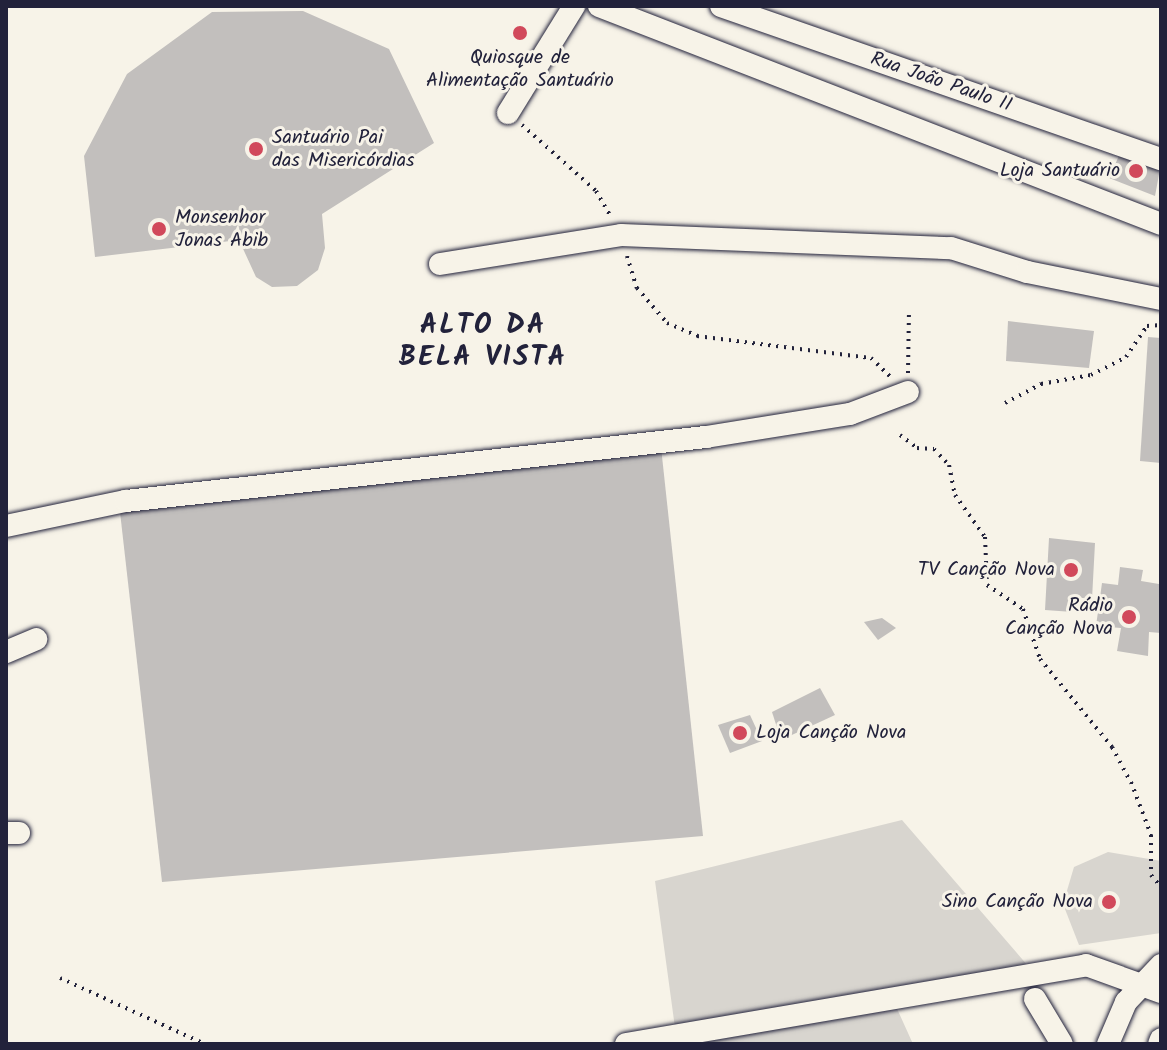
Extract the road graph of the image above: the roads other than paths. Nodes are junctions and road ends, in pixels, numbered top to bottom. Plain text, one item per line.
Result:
1 (574, 6) edge
2 (599, 6) edge
3 (721, 6) edge
4 (764, 13) edge
5 (508, 113) road end
6 (1161, 159) edge
7 (1161, 224) edge
8 (440, 264) dead end
9 (1161, 299) edge
10 (908, 392) road end
11 (6, 526) edge
12 (36, 639) dead end
13 (6, 652) edge
14 (1159, 964) edge
15 (1151, 988) edge
16 (1035, 999) dead end
17 (626, 1044) edge
18 (1062, 1044) edge
19 (1108, 1044) edge

1 - 5 street
2 - 7 street
3 - 4 street, Rua João Paulo II
4 - 6 street, Rua João Paulo II
8 - 9 street
10 - 11 street
12 - 13 street
14 - 15 street
15 - 17 street
15 - 19 street
16 - 18 street

